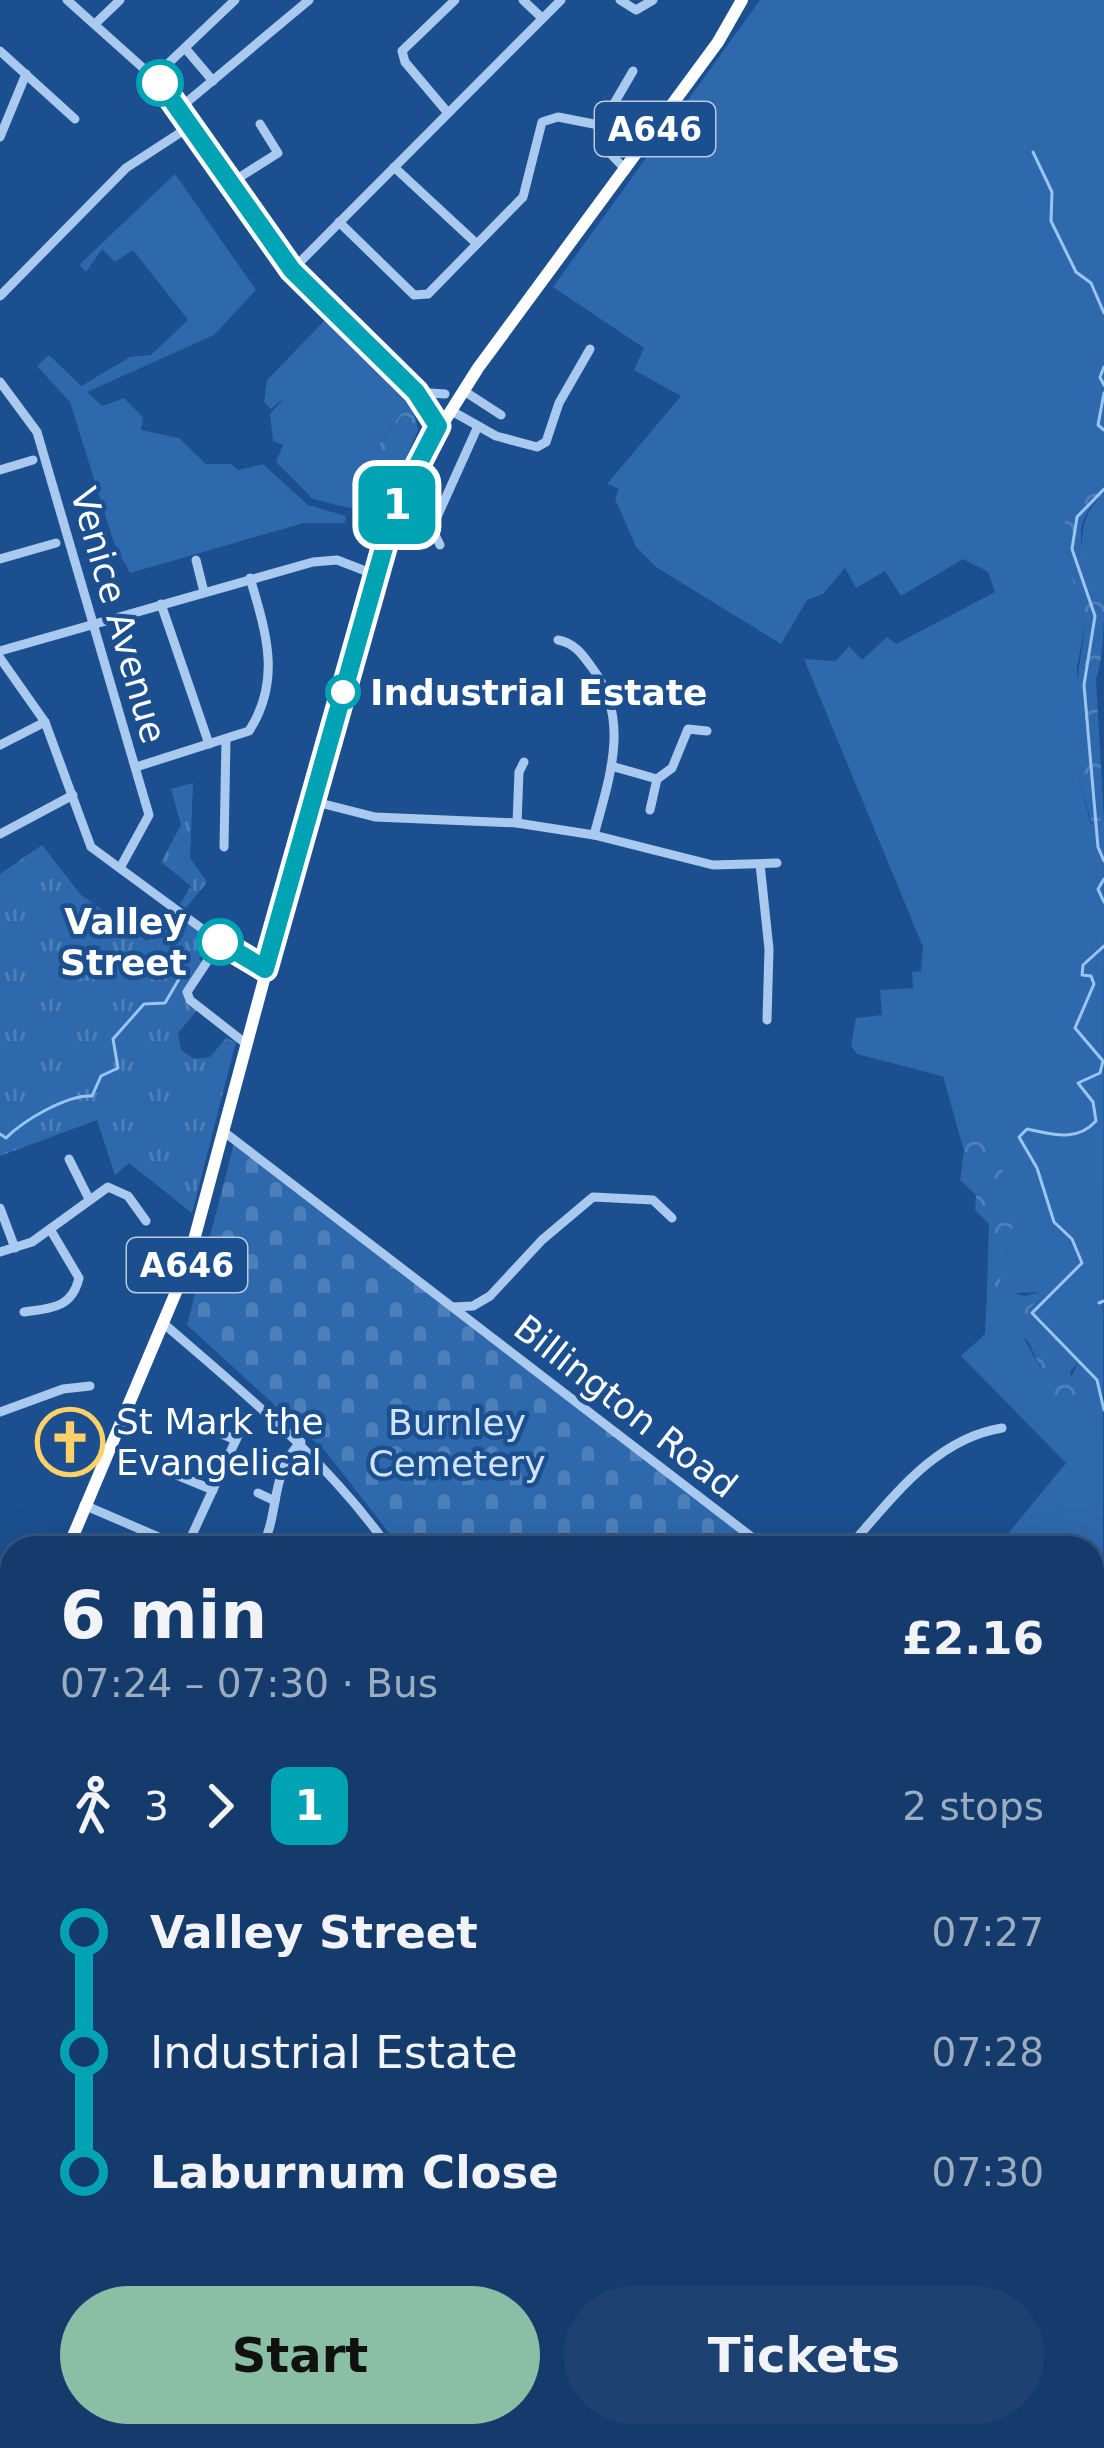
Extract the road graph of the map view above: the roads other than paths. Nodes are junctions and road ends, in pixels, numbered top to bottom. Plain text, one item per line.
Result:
1 (67, 0) edge
2 (120, 0) edge
3 (236, 0) edge
4 (309, 0) edge
5 (455, 0) edge
6 (523, 0) edge
7 (561, 0) edge
8 (620, 0) edge
9 (653, 0) edge
10 (742, 0) edge
11 (542, 18) junction
12 (94, 24) junction
13 (184, 48) junction
14 (0, 51) edge
15 (633, 71) dead end
16 (26, 74) junction
17 (154, 77) junction
18 (213, 81) junction
19 (182, 107) junction
20 (448, 113) junction
21 (75, 119) dead end
22 (260, 124) dead end
23 (192, 125) junction
24 (604, 126) junction
25 (0, 137) edge
26 (394, 166) junction
27 (626, 170) junction
28 (232, 182) junction
29 (340, 222) junction
30 (477, 244) junction
31 (0, 269) edge
32 (292, 270) junction
33 (15, 279) junction
34 (0, 296) edge
35 (590, 349) dead end
36 (0, 382) edge
37 (464, 391) junction
38 (416, 392) junction
39 (446, 394) dead end
40 (450, 410) junction
41 (501, 415) dead end
42 (438, 426) junction
43 (478, 426) junction
44 (33, 460) dead end
45 (0, 470) edge
46 (56, 543) dead end
47 (440, 545) dead end
48 (0, 559) edge
49 (196, 560) dead end
50 (376, 575) junction
51 (250, 578) junction
52 (204, 592) junction
53 (161, 604) junction
54 (94, 624) junction
55 (558, 640) dead end
56 (0, 655) edge
57 (45, 722) junction
58 (707, 731) dead end
59 (226, 740) junction
60 (209, 744) junction
61 (0, 745) edge
62 (524, 762) dead end
63 (611, 766) junction
64 (136, 767) junction
65 (657, 778) junction
66 (73, 796) junction
67 (312, 801) junction
68 (650, 810) dead end
69 (517, 823) junction
70 (0, 834) edge
71 (594, 835) junction
72 (224, 847) dead end
73 (777, 863) dead end
74 (760, 864) junction
75 (119, 868) junction
76 (220, 942) junction
77 (265, 969) junction
78 (767, 1020) dead end
79 (245, 1043) junction
80 (223, 1131) junction
81 (69, 1159) dead end
82 (88, 1197) junction
83 (0, 1208) edge
84 (672, 1218) dead end
85 (146, 1221) dead end
86 (50, 1229) junction
87 (15, 1248) junction
88 (0, 1252) edge
89 (187, 1266) junction
90 (136, 1272) dead end
91 (453, 1307) junction
92 (24, 1312) dead end
93 (163, 1323) junction
94 (91, 1386) dead end
95 (0, 1412) edge
96 (191, 1421) dead end
97 (1002, 1429) dead end
98 (301, 1442) junction
99 (167, 1472) dead end
100 (213, 1490) junction
101 (258, 1493) dead end
102 (275, 1501) junction
103 (83, 1505) junction
104 (72, 1536) edge
105 (157, 1536) edge
106 (191, 1536) edge
107 (268, 1536) edge
108 (380, 1536) edge
109 (750, 1536) edge
110 (859, 1536) edge

1 - 12 street
2 - 12 street
3 - 13 street
4 - 18 street
5 - 20 street
6 - 11 street
7 - 11 street
8 - 9 street
10 - 27 highway, A646
11 - 20 street
12 - 17 street
13 - 17 street
13 - 18 street
14 - 16 street
15 - 24 street
16 - 21 street
16 - 25 street
17 - 19 street
18 - 19 street
19 - 23 street
20 - 26 street
22 - 28 street
23 - 28 street
23 - 33 street
24 - 27 street
24 - 30 street
26 - 29 street
26 - 30 street
27 - 37 highway, A646
28 - 32 street
29 - 30 street
29 - 32 street
31 - 33 street
32 - 38 street
33 - 34 street
35 - 43 street
36 - 54 street, Venice Avenue
37 - 40 highway, A646
37 - 41 street
38 - 39 street
38 - 42 street
40 - 42 highway, A646
40 - 43 street
42 - 50 highway, A646
43 - 47 street
44 - 45 street
46 - 48 street
49 - 52 street
50 - 51 street
50 - 67 highway, A646
51 - 52 street
51 - 59 street
52 - 53 street
53 - 54 street
53 - 60 street
54 - 56 street
54 - 64 street, Venice Avenue
55 - 63 street
56 - 57 street
57 - 61 street
57 - 66 street
58 - 65 street
59 - 60 street
59 - 72 street
60 - 64 street
62 - 69 street
63 - 65 street
63 - 71 street
64 - 75 street, Venice Avenue
65 - 68 street
66 - 70 street
66 - 75 street
67 - 69 street
67 - 77 highway, A646
69 - 71 street
71 - 74 street
73 - 74 street
74 - 78 street
75 - 76 street
76 - 77 street
76 - 79 street
77 - 79 highway, A646
79 - 80 highway, A646
80 - 89 highway, A646
80 - 91 street, Billington Road
81 - 82 street
82 - 85 street
82 - 86 street
83 - 87 street
84 - 91 street, Billington Road
86 - 87 street
86 - 92 street
87 - 88 street
89 - 90 street
89 - 93 highway, A646
91 - 109 street, Billington Road
93 - 98 street
93 - 103 highway, A646
94 - 95 street
96 - 100 street
97 - 110 street
98 - 102 street
98 - 108 street
99 - 100 street
100 - 106 street
101 - 102 street
102 - 107 street
103 - 104 highway, A646
103 - 105 street

